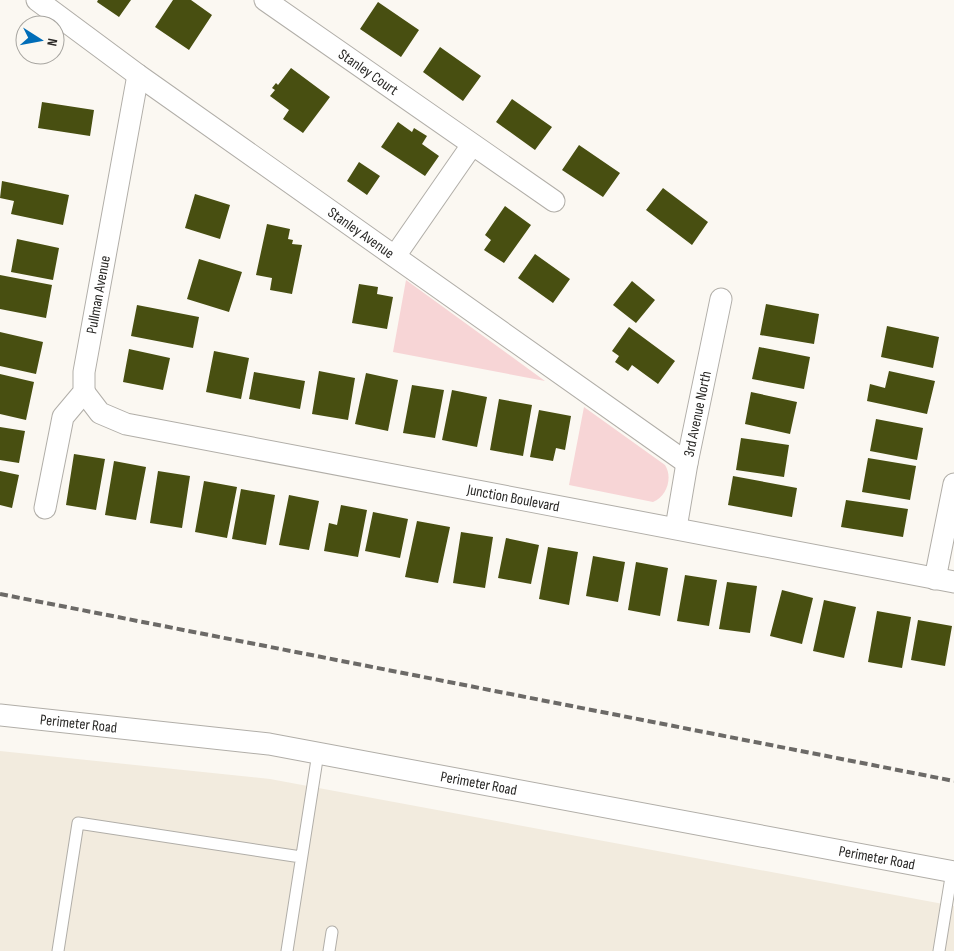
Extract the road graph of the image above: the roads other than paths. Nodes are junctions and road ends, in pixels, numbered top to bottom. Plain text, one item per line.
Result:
1 (37, 0) edge
2 (265, 0) edge
3 (138, 76) junction
4 (472, 145) junction
5 (554, 201) dead end
6 (395, 256) junction
7 (721, 299) dead end
8 (84, 392) junction
9 (687, 463) junction
10 (954, 484) edge
11 (45, 508) dead end
12 (676, 528) junction
13 (944, 580) edge
14 (0, 716) edge
15 (318, 753) junction
16 (301, 857) junction
17 (953, 871) edge
18 (332, 932) dead end
19 (58, 951) edge
20 (287, 951) edge
21 (329, 951) edge
22 (939, 951) edge

1 - 3 street, Stanley Avenue
2 - 4 street, Stanley Court
3 - 6 street, Stanley Avenue
3 - 8 street, Pullman Avenue
4 - 5 street, Stanley Court
4 - 6 street
6 - 9 street, Stanley Avenue
7 - 9 street, 3rd Avenue North
8 - 11 street
8 - 12 street, Junction Boulevard
9 - 12 street, 3rd Avenue North
10 - 13 street
12 - 13 street, Junction Boulevard
14 - 15 street, Perimeter Road
15 - 16 lane
15 - 17 street, Perimeter Road
16 - 19 lane
16 - 20 lane
17 - 22 lane
18 - 21 lane

